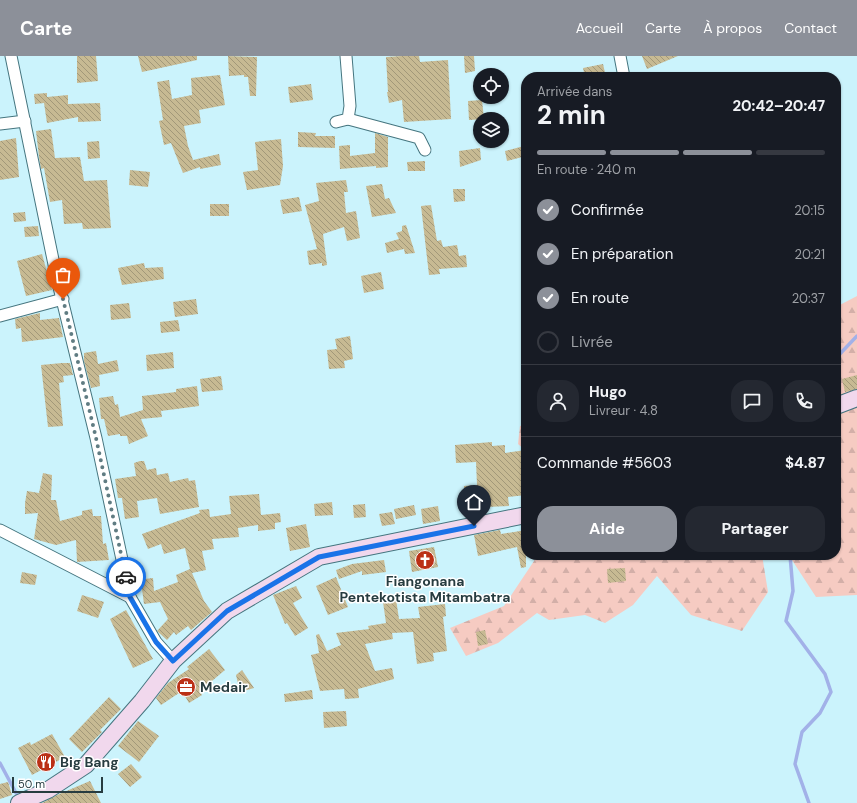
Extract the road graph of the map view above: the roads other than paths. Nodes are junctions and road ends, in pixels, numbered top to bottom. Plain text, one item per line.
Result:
1 (11, 56) edge
2 (346, 56) edge
3 (620, 56) edge
4 (623, 72) edge
5 (348, 119) junction
6 (25, 121) junction
7 (336, 122) dead end
8 (0, 124) edge
9 (425, 150) dead end
10 (63, 299) junction
11 (0, 316) edge
12 (521, 516) edge
13 (0, 530) edge
14 (130, 597) junction
15 (173, 661) junction
16 (19, 803) edge

1 - 6 street
2 - 5 street
3 - 4 street
5 - 7 street
5 - 9 street
6 - 8 street
6 - 10 street
10 - 11 street
10 - 14 street
12 - 15 street
13 - 14 street
14 - 15 street
15 - 16 street

